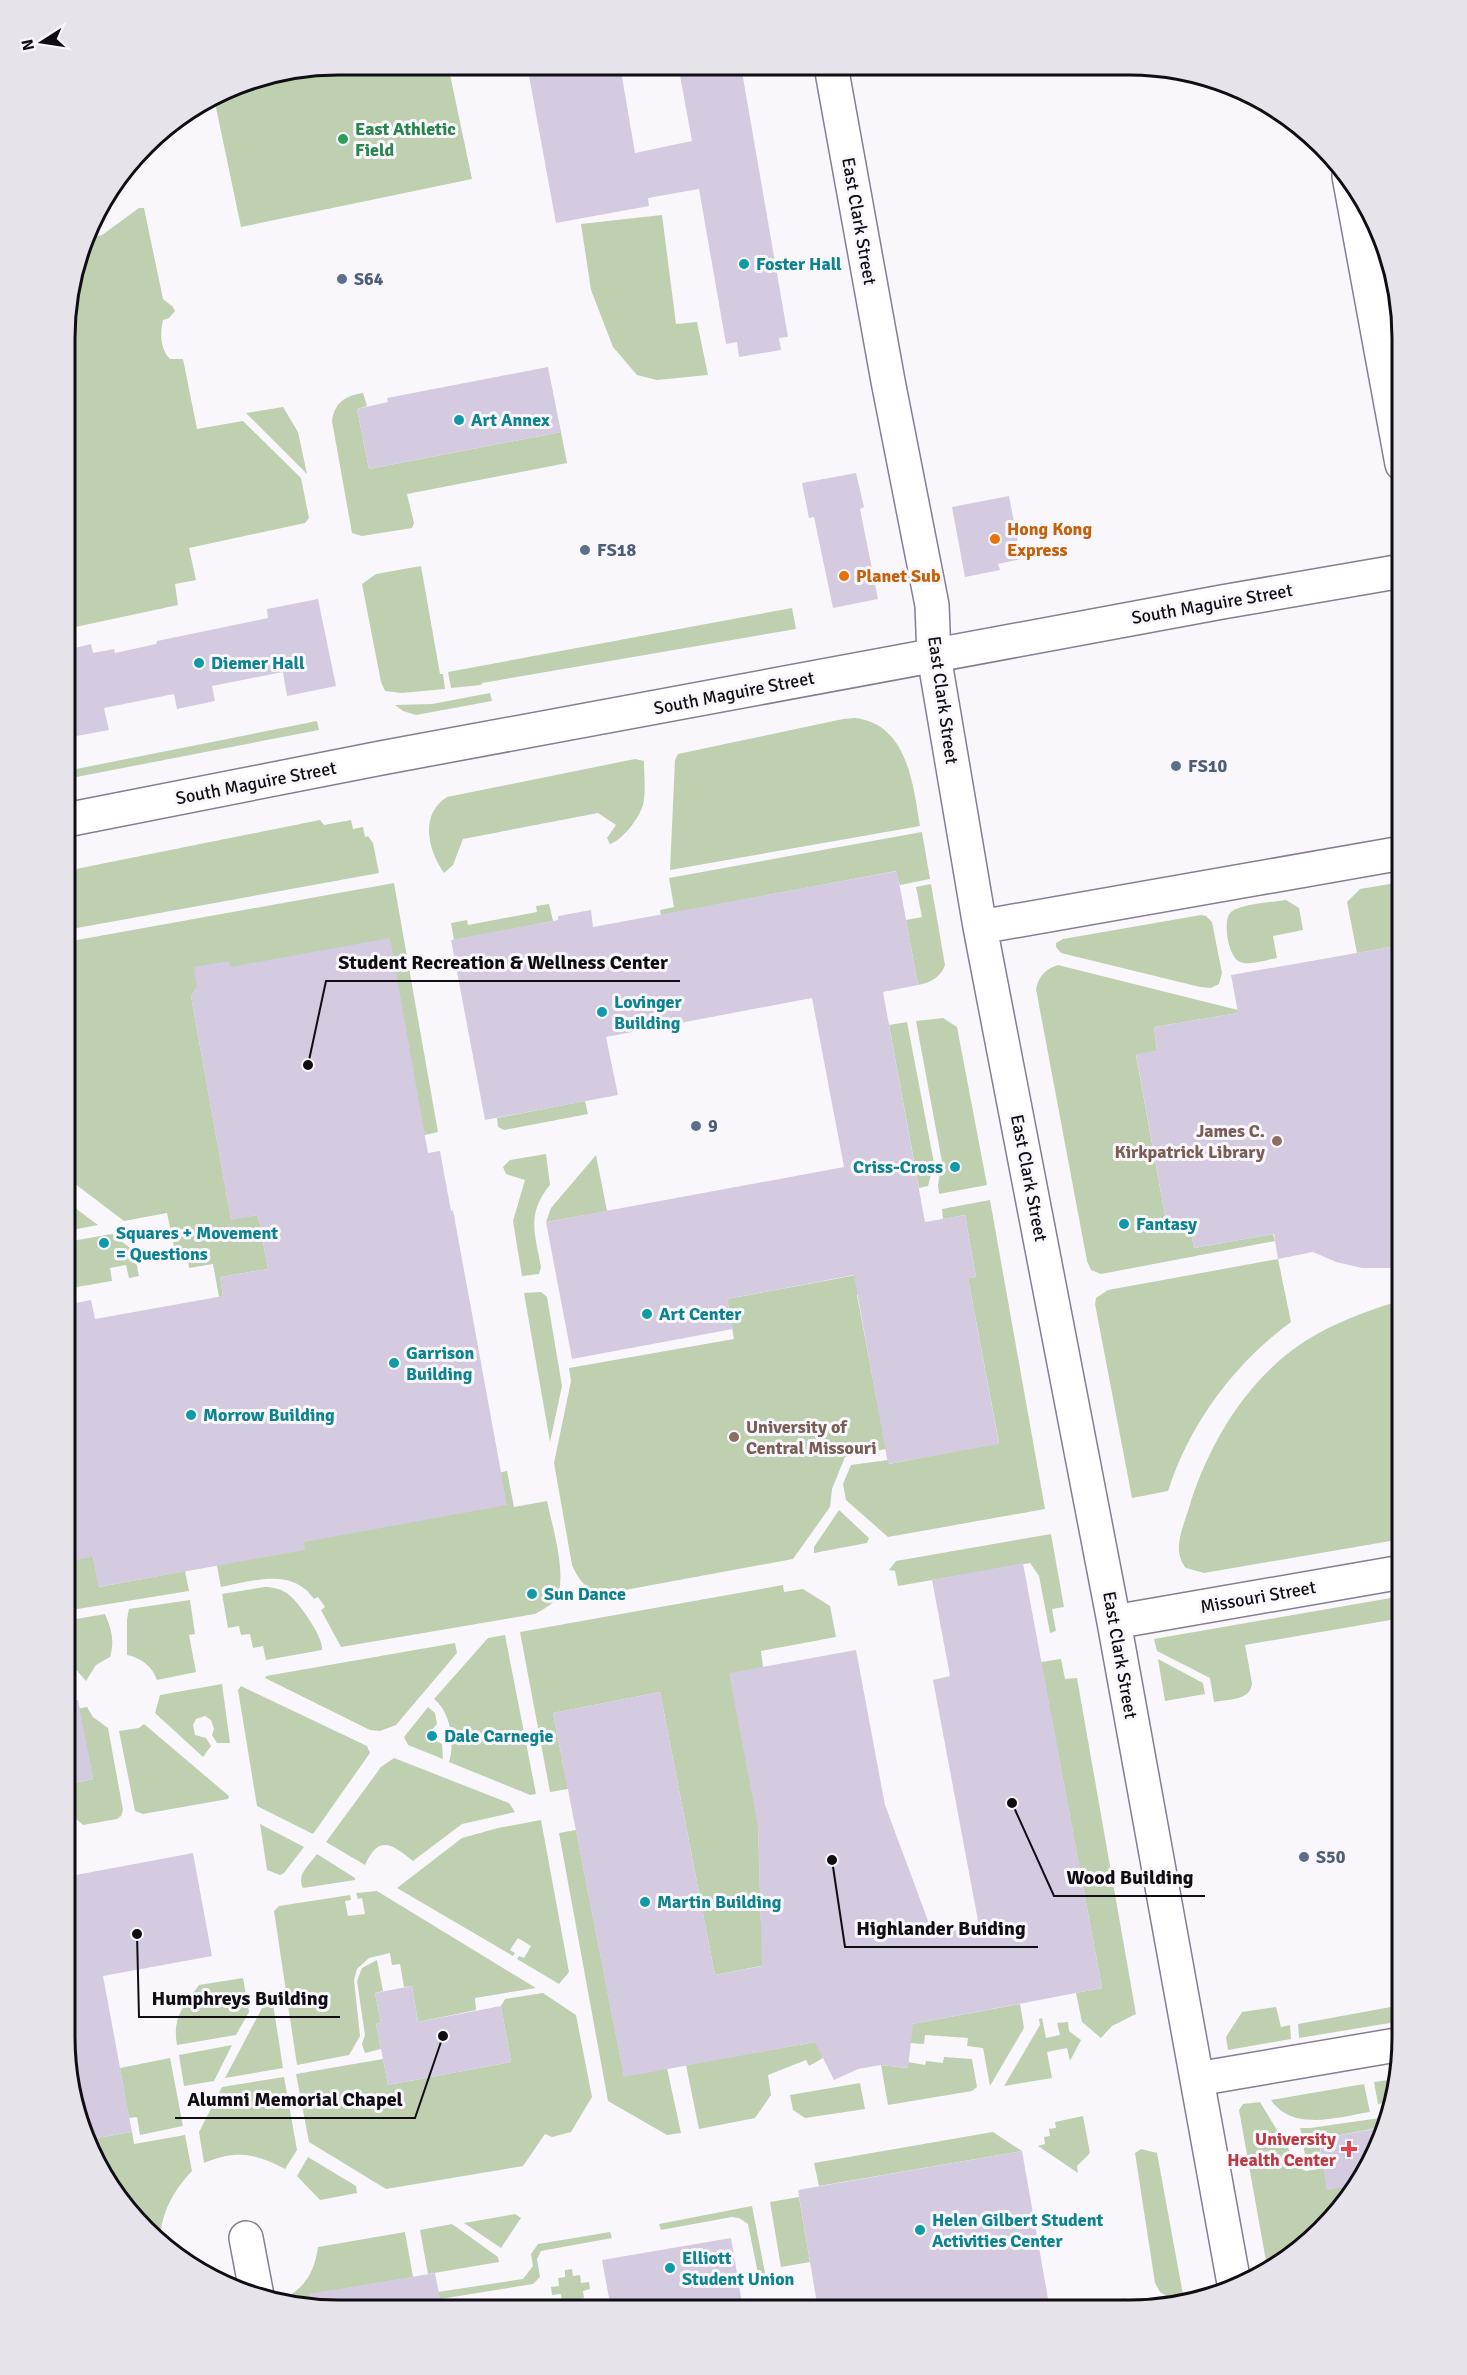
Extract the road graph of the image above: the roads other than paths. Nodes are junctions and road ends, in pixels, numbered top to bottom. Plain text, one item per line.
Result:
1 (833, 75) edge
2 (1352, 199) edge
3 (1392, 411) edge
4 (1392, 573) edge
5 (934, 656) junction
6 (75, 818) edge
7 (1392, 855) edge
8 (980, 927) junction
9 (1392, 1574) edge
10 (1114, 1622) junction
11 (1391, 2046) edge
12 (1197, 2079) junction
13 (246, 2238) dead end
14 (1233, 2278) edge
15 (255, 2286) edge

1 - 5 street, East Clark Street
2 - 3 street
4 - 5 street, South Maguire Street
5 - 6 street, South Maguire Street
5 - 8 street, East Clark Street
7 - 8 street
8 - 10 street, East Clark Street
9 - 10 street, Missouri Street
10 - 12 street, East Clark Street
11 - 12 street
12 - 14 street, East Clark Street
13 - 15 street

